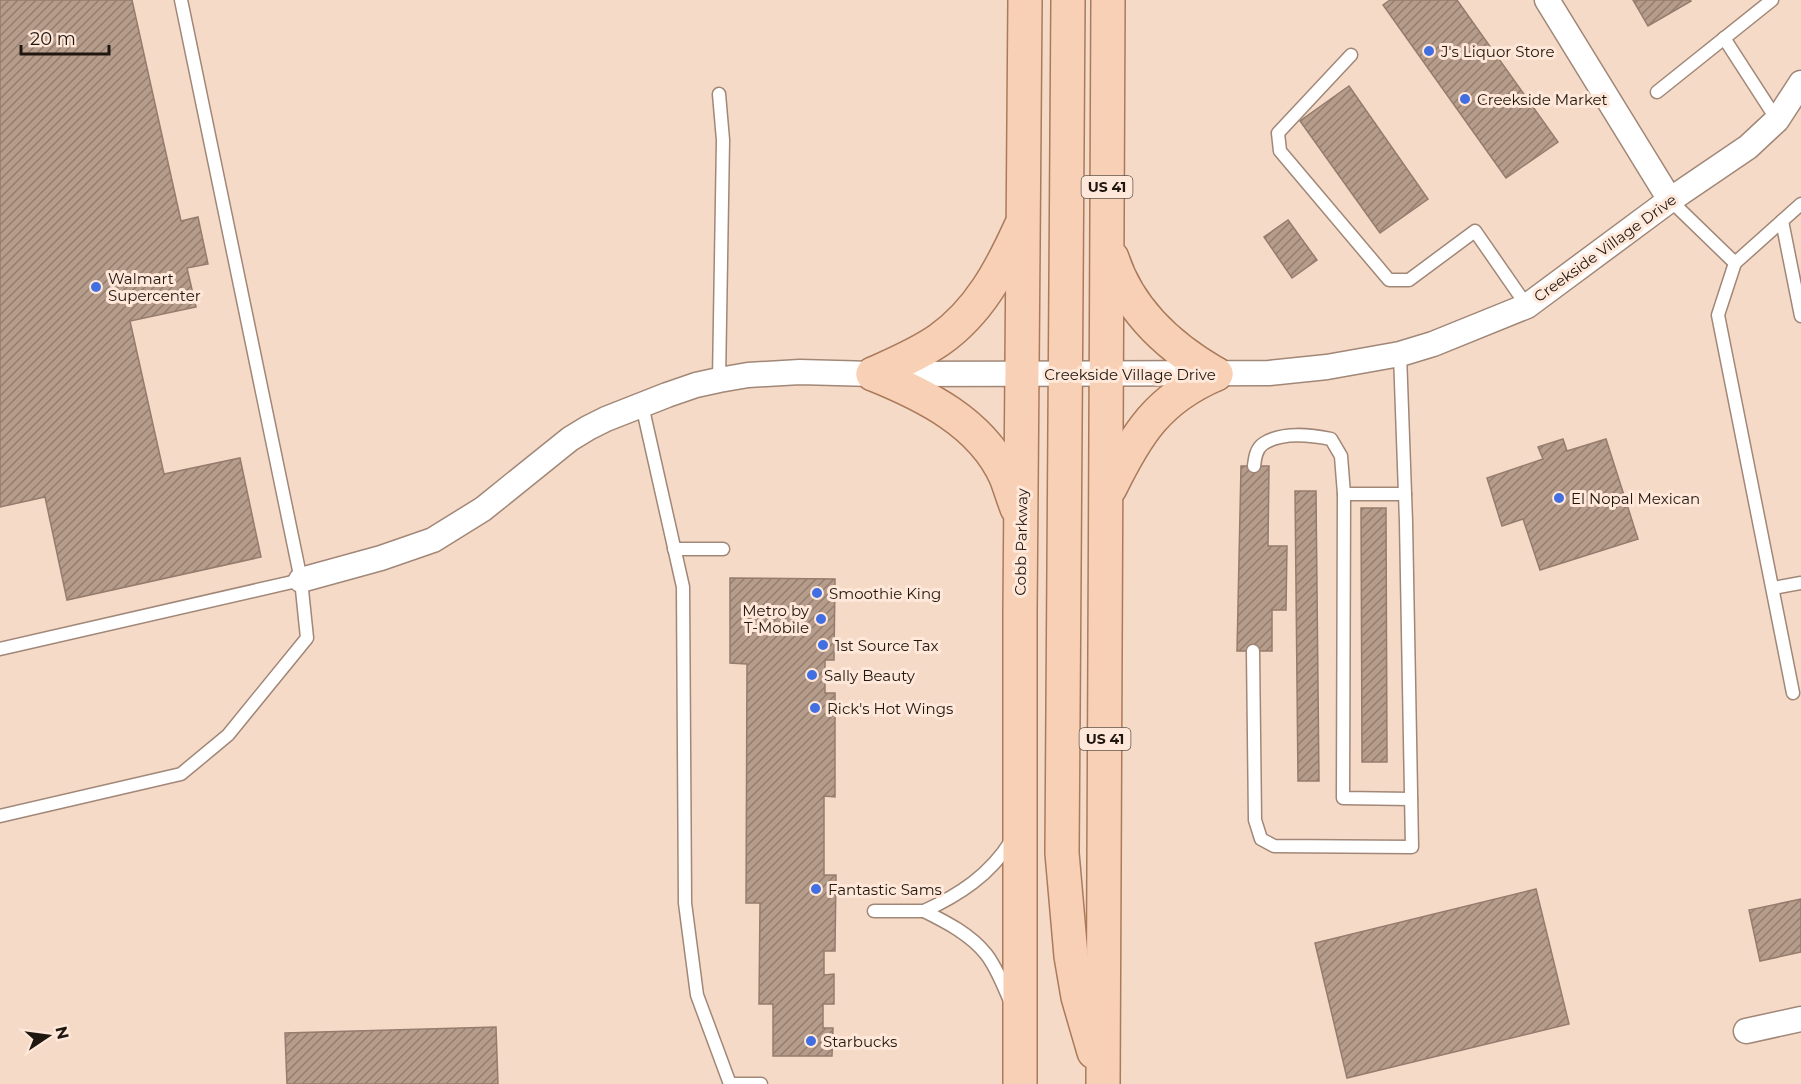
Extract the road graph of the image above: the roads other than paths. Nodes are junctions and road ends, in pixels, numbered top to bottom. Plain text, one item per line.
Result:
1 (181, 0) edge
2 (1025, 0) edge
3 (1068, 0) edge
4 (1108, 0) edge
5 (1547, 0) edge
6 (1765, 2) edge
7 (1724, 38) junction
8 (1351, 55) dead end
9 (1801, 83) edge
10 (1657, 92) dead end
11 (719, 94) dead end
12 (1801, 108) edge
13 (1777, 120) junction
14 (1670, 200) junction
15 (1801, 204) edge
16 (1025, 219) junction
17 (1782, 221) junction
18 (1107, 244) junction
19 (1735, 263) junction
20 (1527, 306) junction
21 (1801, 316) edge
22 (1400, 354) junction
23 (873, 374) junction
24 (1023, 374) junction
25 (1064, 374) junction
26 (1107, 374) junction
27 (1216, 374) junction
28 (719, 380) junction
29 (642, 405) junction
30 (1254, 466) dead end
31 (1344, 494) junction
32 (1405, 494) junction
33 (1106, 495) junction
34 (1022, 521) junction
35 (674, 549) junction
36 (723, 549) dead end
37 (301, 579) junction
38 (1801, 583) edge
39 (1773, 588) junction
40 (0, 649) edge
41 (1253, 651) dead end
42 (1793, 693) dead end
43 (1411, 799) junction
44 (0, 816) edge
45 (1020, 827) junction
46 (874, 911) dead end
47 (924, 911) junction
48 (1801, 1019) edge
49 (1020, 1023) junction
50 (1746, 1031) dead end
51 (1103, 1081) edge
52 (730, 1084) edge
53 (761, 1084) edge
54 (1020, 1084) edge

1 - 37 lane
2 - 16 main road, Cobb Parkway
3 - 25 main road
4 - 18 main road, US 41
5 - 14 street
6 - 7 lane
7 - 10 lane
7 - 13 lane
8 - 20 lane
9 - 13 street, Creekside Village Drive
11 - 28 lane
12 - 13 street, Creekside Village Drive
13 - 14 street, Creekside Village Drive
14 - 19 lane
14 - 20 street, Creekside Village Drive
15 - 17 lane
16 - 23 main road
16 - 24 main road, Cobb Parkway
17 - 19 lane
17 - 21 lane
18 - 26 main road, US 41
18 - 27 main road
19 - 39 lane
20 - 22 street, Creekside Village Drive
22 - 27 street, Creekside Village Drive
22 - 32 lane
23 - 24 street, Creekside Village Drive
23 - 28 street, Creekside Village Drive
23 - 34 main road
24 - 25 street, Creekside Village Drive
24 - 34 main road, Cobb Parkway
25 - 26 street, Creekside Village Drive
25 - 51 main road
26 - 27 street, Creekside Village Drive
26 - 33 main road, US 41
27 - 33 main road
28 - 29 street, Creekside Village Drive
29 - 35 lane
29 - 37 street, Creekside Village Drive
30 - 31 lane
31 - 32 lane
31 - 43 lane
32 - 43 lane
33 - 51 main road, US 41
34 - 45 main road, Cobb Parkway
35 - 36 lane
35 - 52 lane
37 - 40 lane
37 - 44 lane
38 - 39 lane
39 - 42 lane
41 - 43 lane
45 - 47 lane
45 - 49 main road, Cobb Parkway
46 - 47 lane
47 - 49 lane
48 - 50 street
49 - 54 main road, Cobb Parkway
52 - 53 lane

